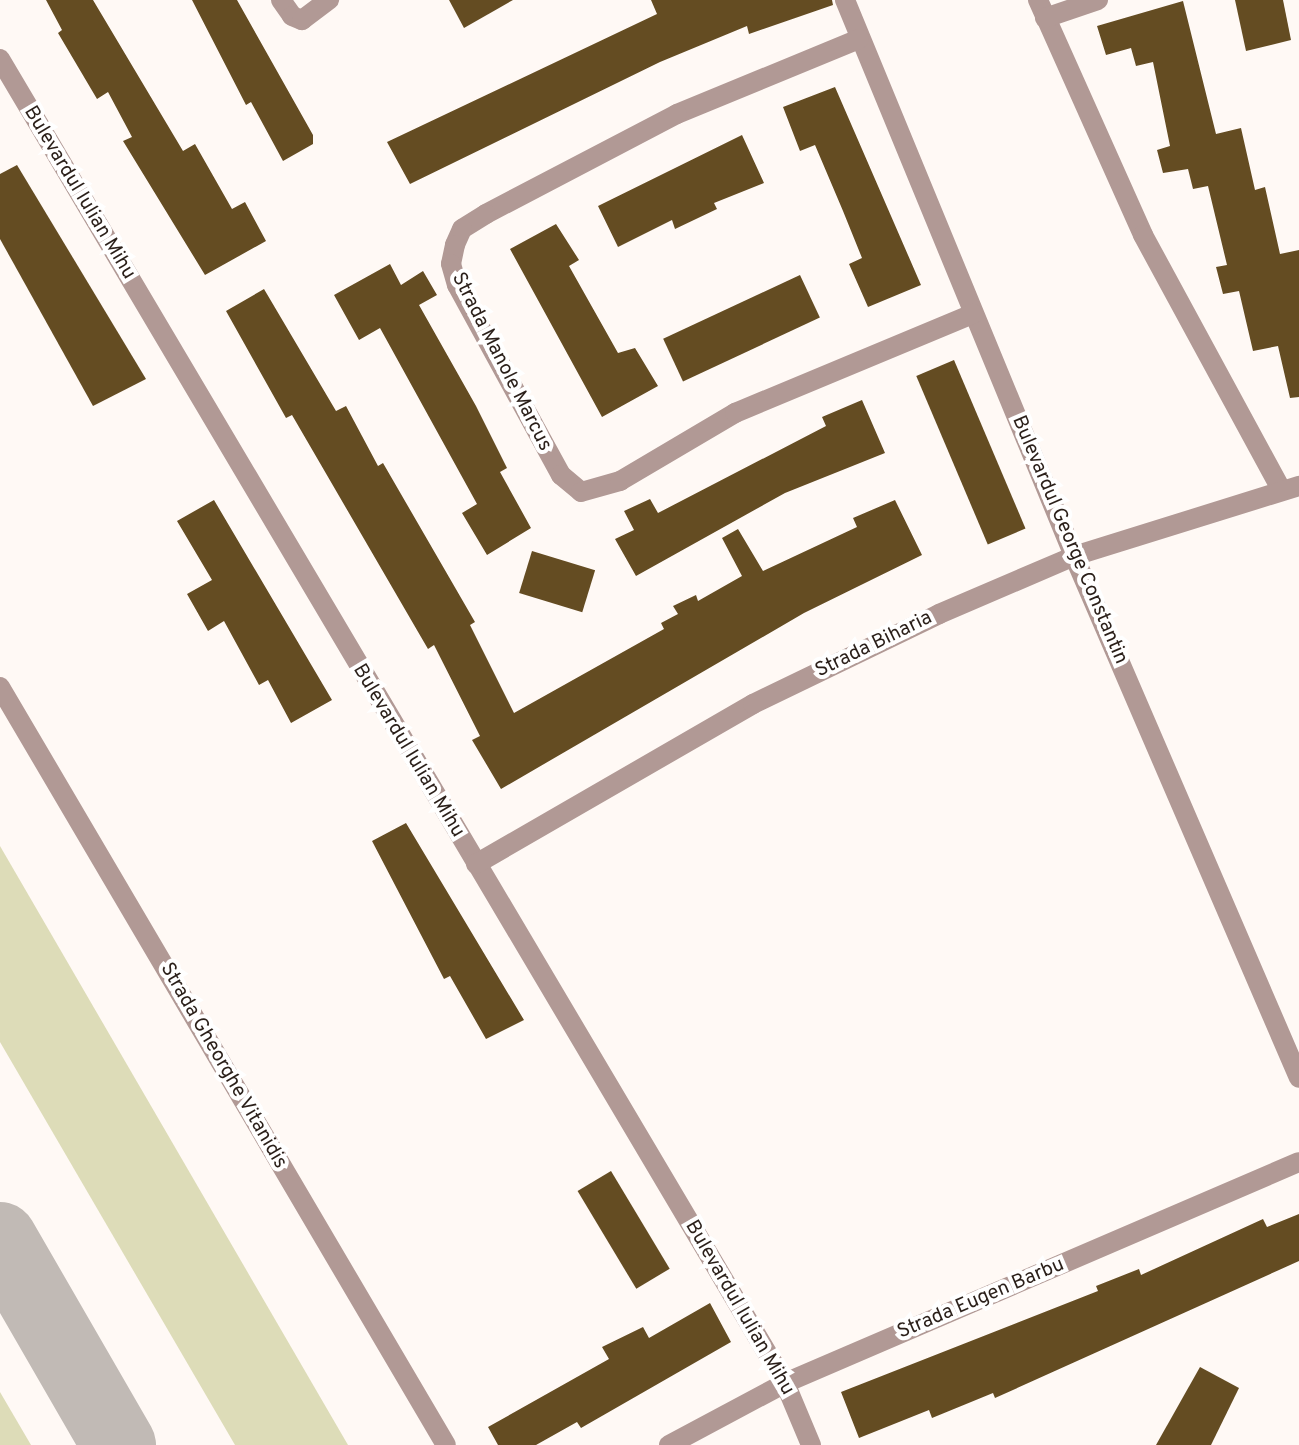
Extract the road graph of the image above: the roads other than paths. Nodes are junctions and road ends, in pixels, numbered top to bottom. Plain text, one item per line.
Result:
1 (281, 0) edge
2 (329, 0) edge
3 (845, 0) edge
4 (1098, 0) edge
5 (1041, 9) edge
6 (859, 39) junction
7 (0, 59) edge
8 (973, 314) junction
9 (1290, 488) edge
10 (1074, 556) junction
11 (0, 687) edge
12 (476, 864) junction
13 (1299, 1078) edge
14 (1299, 1162) edge
15 (785, 1383) junction
16 (446, 1445) edge
17 (669, 1445) edge
18 (811, 1445) edge

1 - 2 street
3 - 6 street, Bulevardul George Constantin
4 - 5 street
5 - 9 street
6 - 8 street, Bulevardul George Constantin
6 - 8 street, Strada Manole Marcus
7 - 12 street, Bulevardul Iulian Mihu
8 - 10 street, Bulevardul George Constantin
9 - 10 street, Strada Biharia
10 - 12 street, Strada Biharia
10 - 13 street, Bulevardul George Constantin
11 - 16 street, Strada Gheorghe Vitanidis
12 - 15 street, Bulevardul Iulian Mihu
14 - 15 street, Strada Eugen Barbu
15 - 17 street, Strada Eugen Barbu
15 - 18 street, Bulevardul Iulian Mihu

